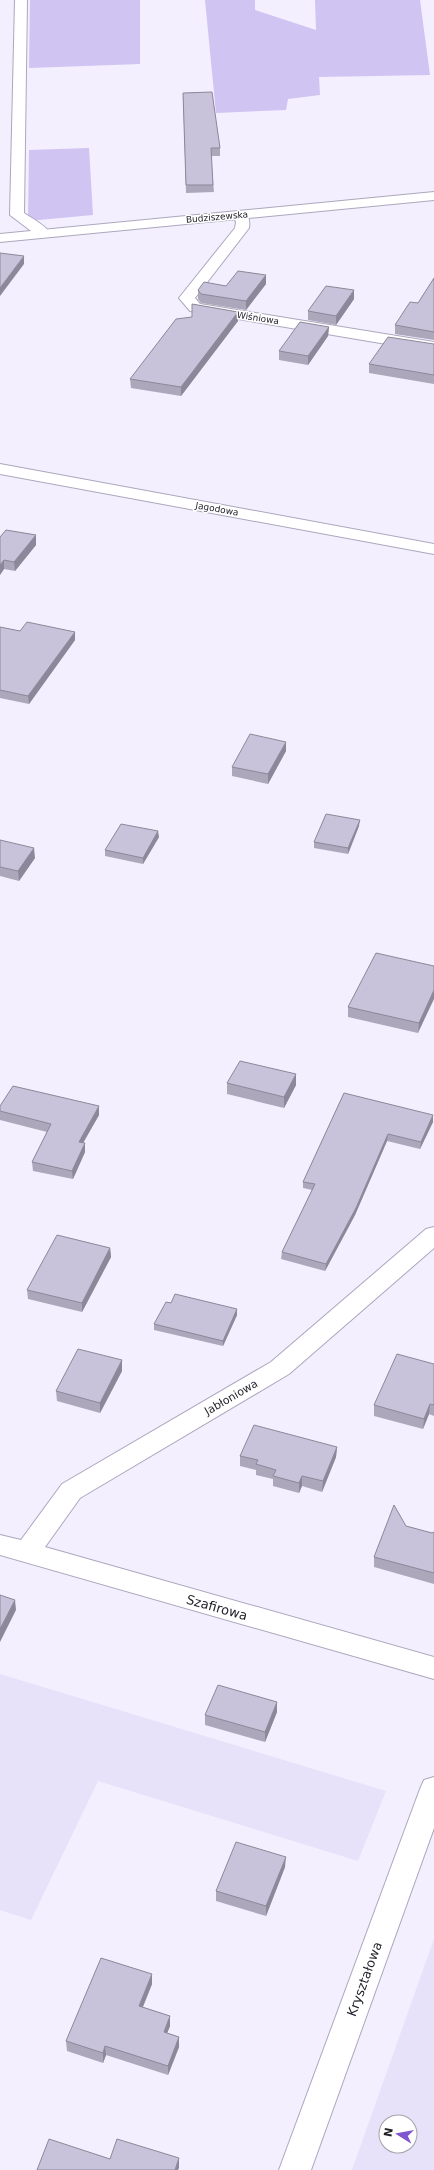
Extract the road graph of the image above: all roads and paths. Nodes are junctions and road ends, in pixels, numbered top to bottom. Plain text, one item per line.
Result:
1 (21, 0) edge
2 (434, 196) edge
3 (240, 215) junction
4 (44, 234) junction
5 (0, 238) edge
6 (434, 347) edge
7 (0, 469) edge
8 (434, 549) edge
9 (434, 1235) edge
10 (0, 1545) edge
11 (27, 1552) junction
12 (434, 1668) edge
13 (434, 1789) edge
14 (295, 2170) edge

1 - 4 street
2 - 3 street, Budziszewska
3 - 4 street, Budziszewska
3 - 6 street, Wiśniowa
4 - 5 street, Budziszewska
7 - 8 street, Jagodowa
9 - 11 street, Jabłoniowa
10 - 11 street, Szafirowa
11 - 12 street, Szafirowa
13 - 14 street, Kryształowa

